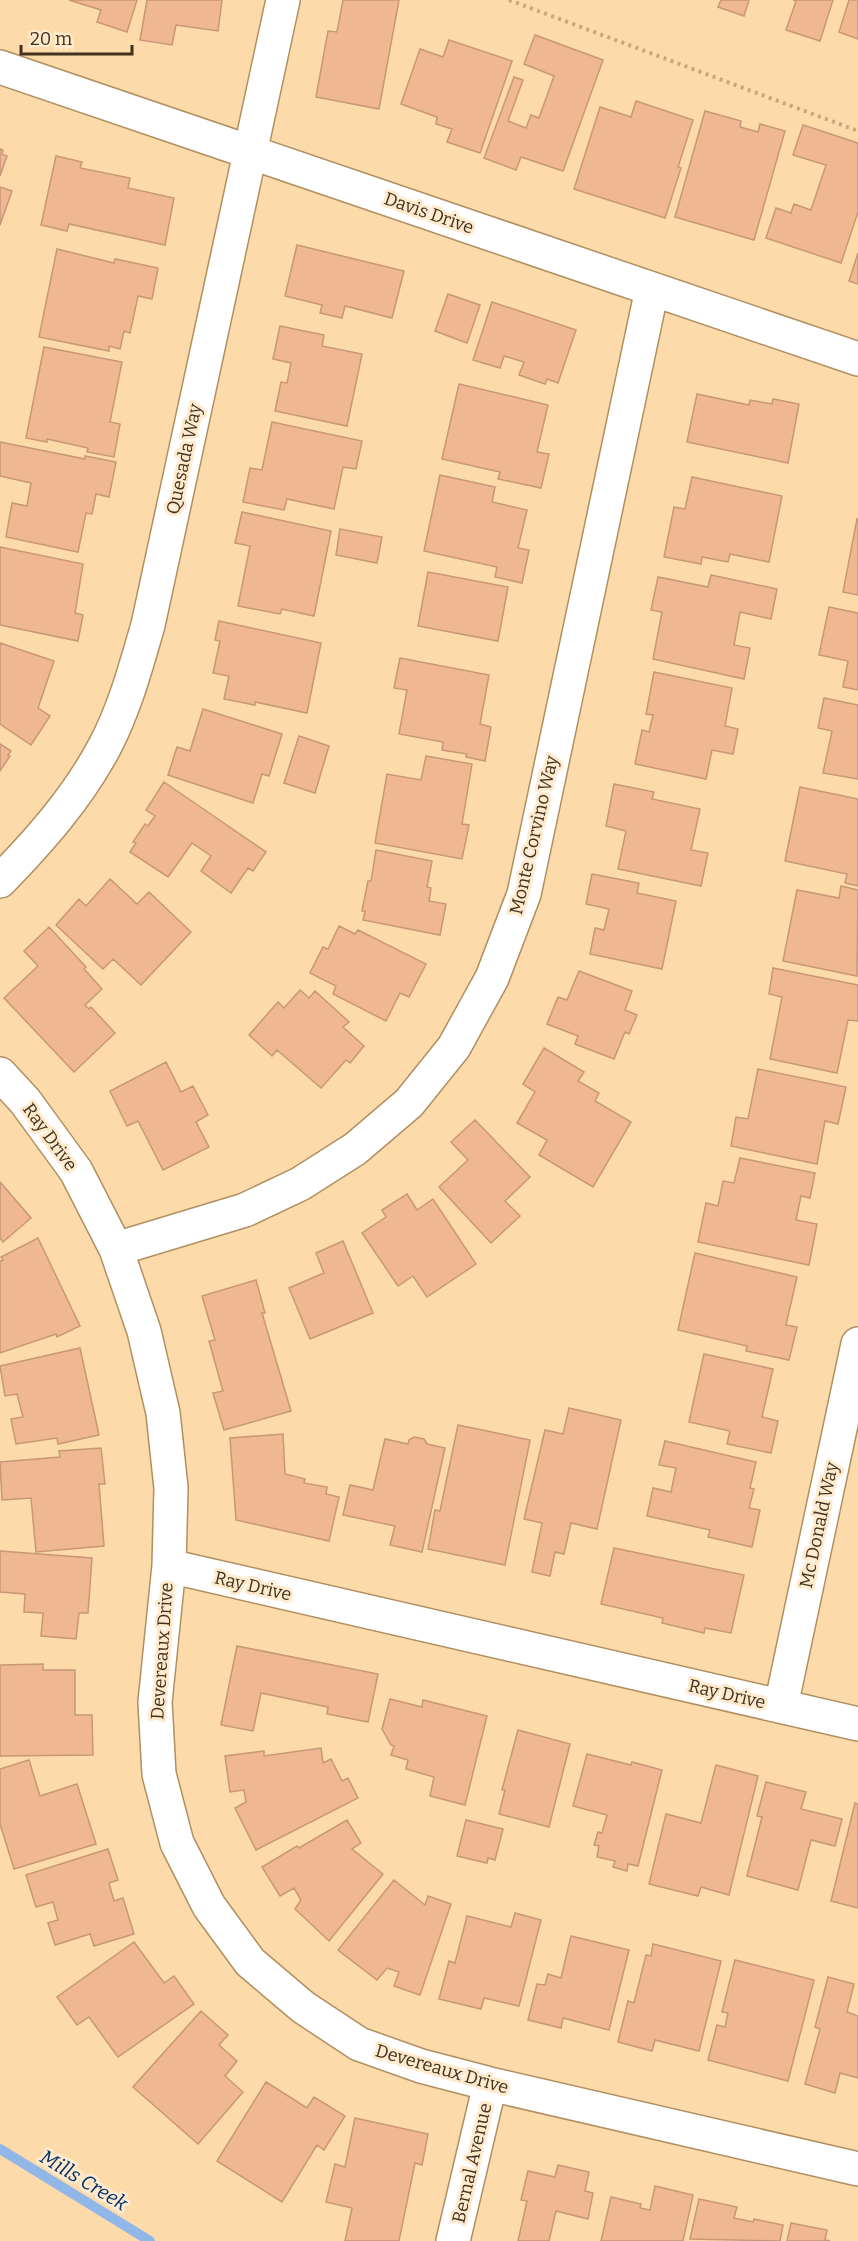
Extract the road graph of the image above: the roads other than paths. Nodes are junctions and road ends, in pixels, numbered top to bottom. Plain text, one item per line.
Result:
1 (283, 0) edge
2 (0, 67) edge
3 (251, 152) junction
4 (652, 289) junction
5 (858, 359) edge
6 (0, 881) edge
7 (0, 1074) edge
8 (116, 1249) junction
9 (858, 1344) edge
10 (169, 1566) junction
11 (781, 1706) junction
12 (858, 1724) edge
13 (490, 2084) junction
14 (858, 2169) edge
15 (453, 2241) edge

1 - 3 street, Quesada Way
2 - 3 street, Davis Drive
3 - 4 street, Davis Drive
3 - 6 street, Quesada Way
4 - 5 street, Davis Drive
4 - 8 street, Monte Corvino Way
7 - 8 street, Ray Drive
8 - 10 street, Ray Drive
9 - 11 street, Mc Donald Way
10 - 11 street, Ray Drive
10 - 13 street, Devereaux Drive
11 - 12 street, Ray Drive
13 - 14 street, Devereaux Drive
13 - 15 street, Bernal Avenue

